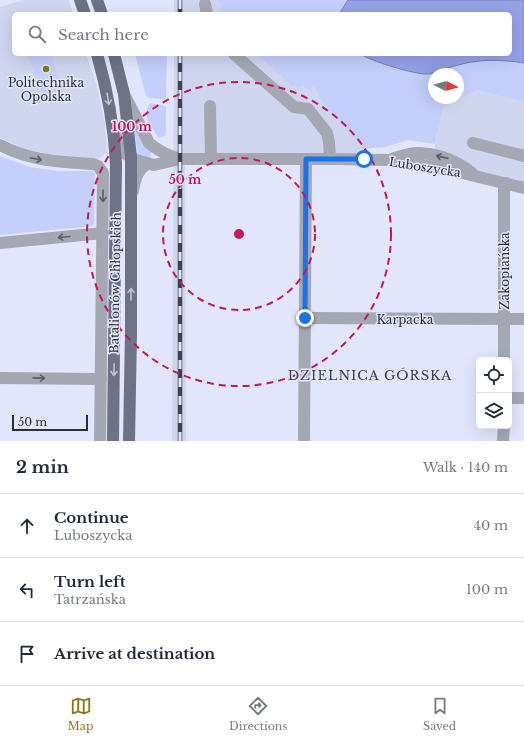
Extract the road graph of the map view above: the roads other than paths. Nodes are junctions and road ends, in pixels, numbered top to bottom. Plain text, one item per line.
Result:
1 (80, 0) edge
2 (97, 0) edge
3 (84, 12) edge
4 (101, 12) edge
5 (98, 56) edge
6 (114, 56) edge
7 (236, 56) edge
8 (124, 94) junction
9 (210, 106) dead end
10 (112, 126) junction
11 (473, 143) dead end
12 (0, 145) edge
13 (524, 156) edge
14 (131, 157) junction
15 (180, 159) junction
16 (211, 159) junction
17 (306, 159) junction
18 (330, 159) junction
19 (147, 164) junction
20 (506, 183) junction
21 (524, 188) edge
22 (132, 202) junction
23 (103, 233) junction
24 (0, 243) edge
25 (305, 318) junction
26 (504, 319) junction
27 (524, 319) edge
28 (504, 357) edge
29 (0, 378) edge
30 (101, 378) junction
31 (512, 398) edge
32 (524, 398) edge
33 (504, 429) edge
34 (100, 441) edge
35 (113, 441) edge
36 (129, 441) edge
37 (304, 441) edge
38 (503, 441) edge

1 - 3 main road
2 - 4 main road
5 -> 10 main road, Batalionów Chłopskich
6 - 8 main road, Batalionów Chłopskich
7 - 18 street
8 - 14 main road, Batalionów Chłopskich
8 - 15 street
9 - 16 street
10 - 14 street
10 -> 35 main road, Batalionów Chłopskich
11 - 13 street
12 -> 23 street
14 - 19 street
14 - 22 main road, Batalionów Chłopskich
15 - 16 street, Luboszycka
15 - 19 street
16 - 17 street, Luboszycka
17 - 18 street, Luboszycka
17 - 25 street
18 - 20 street, Luboszycka
19 - 22 street
20 - 21 street, Luboszycka
20 - 26 street, Zakopiańska
36 -> 22 main road, Batalionów Chłopskich
23 -> 24 street
23 - 30 street
25 - 26 street, Karpacka
25 - 37 street
26 - 27 street, Karpacka
26 - 28 street, Zakopiańska
29 -> 30 street
30 - 34 street
31 - 32 street
33 - 38 street

